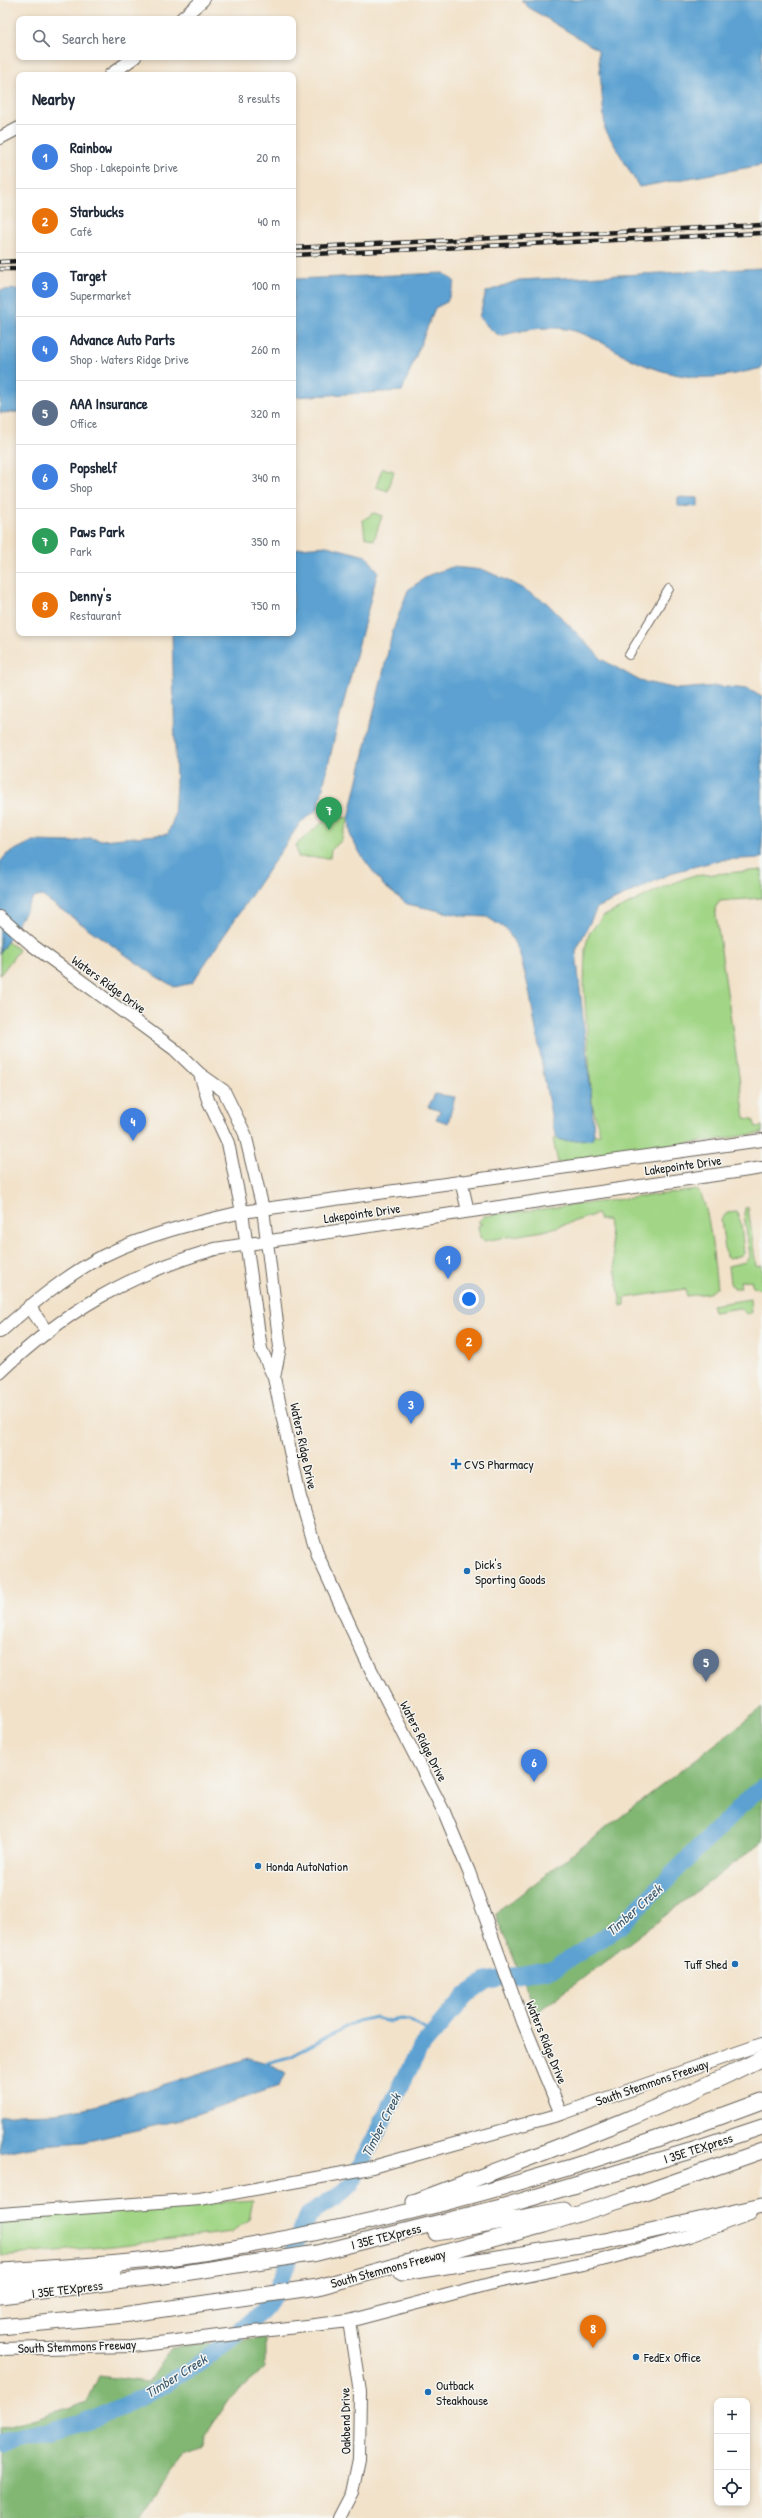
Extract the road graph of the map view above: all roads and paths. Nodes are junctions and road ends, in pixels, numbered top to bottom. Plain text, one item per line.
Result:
1 (203, 0) edge
2 (185, 16) edge
3 (131, 60) edge
4 (114, 72) edge
5 (16, 130) edge
6 (0, 138) edge
7 (669, 589) dead end
8 (629, 655) dead end
9 (0, 917) edge
10 (200, 1074) junction
11 (762, 1140) edge
12 (762, 1168) edge
13 (461, 1181) junction
14 (263, 1209) junction
15 (468, 1211) junction
16 (242, 1212) junction
17 (266, 1241) junction
18 (246, 1244) junction
19 (29, 1306) junction
20 (0, 1332) edge
21 (47, 1332) junction
22 (0, 1372) edge
23 (274, 1378) junction
24 (762, 2044) edge
25 (762, 2058) edge
26 (762, 2101) edge
27 (762, 2107) edge
28 (561, 2114) junction
29 (762, 2127) edge
30 (685, 2131) junction
31 (762, 2151) edge
32 (622, 2200) junction
33 (762, 2206) edge
34 (762, 2210) edge
35 (0, 2214) edge
36 (357, 2224) junction
37 (317, 2253) junction
38 (195, 2254) junction
39 (0, 2271) edge
40 (0, 2284) edge
41 (318, 2286) junction
42 (0, 2296) edge
43 (349, 2321) junction
44 (0, 2327) edge
45 (0, 2349) edge
46 (339, 2518) edge

1 - 2 main road
3 - 4 main road
5 - 6 main road
7 - 8 street
9 - 10 main road, Waters Ridge Drive
10 - 14 main road, Waters Ridge Drive
10 - 16 main road, Waters Ridge Drive
11 - 13 main road, Lakepointe Drive
12 - 15 main road, Lakepointe Drive
13 - 14 main road, Lakepointe Drive
13 - 15 main road
14 - 16 main road, Lakepointe Drive
14 - 17 main road, Waters Ridge Drive
15 - 17 main road, Lakepointe Drive
16 - 18 main road, Waters Ridge Drive
16 - 19 main road, Lakepointe Drive
17 - 18 main road, Lakepointe Drive
17 - 23 main road, Waters Ridge Drive
18 - 21 main road, Lakepointe Drive
18 - 23 main road, Waters Ridge Drive
19 - 20 main road, Lakepointe Drive
19 - 21 main road
21 - 22 main road, Lakepointe Drive
23 - 28 main road, Waters Ridge Drive
24 - 28 main road, South Stemmons Freeway
25 - 36 highway
26 - 30 highway
27 - 30 highway
28 - 35 main road, South Stemmons Freeway
29 - 37 highway, I 35E TEXpress
30 - 36 highway
31 - 32 highway, South Stemmons Freeway
32 - 37 highway
32 - 41 highway, South Stemmons Freeway
33 - 41 highway
34 - 43 main road, South Stemmons Freeway
36 - 38 highway
37 - 42 highway, I 35E TEXpress
38 - 39 highway
38 - 40 highway
41 - 44 highway, South Stemmons Freeway
43 - 45 main road, South Stemmons Freeway
43 - 46 main road, Oakbend Drive

